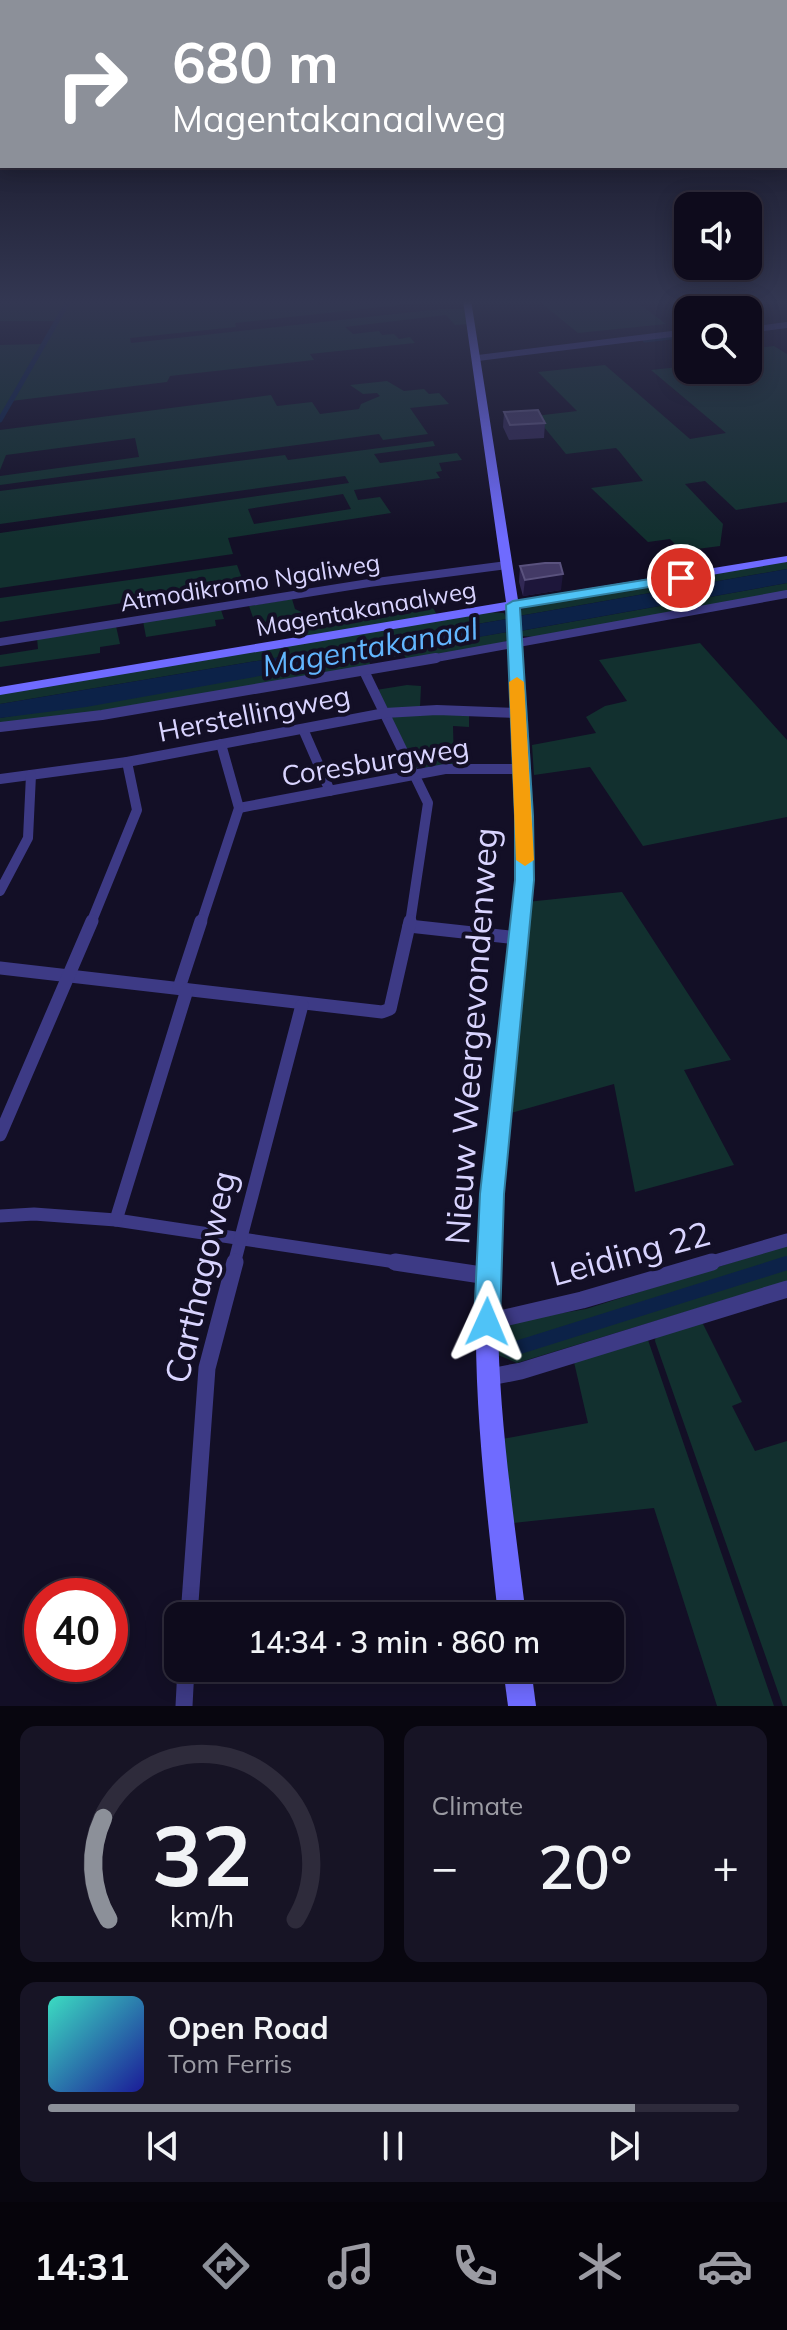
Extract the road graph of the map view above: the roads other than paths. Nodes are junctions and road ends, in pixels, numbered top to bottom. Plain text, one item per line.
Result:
1 (481, 380) edge
2 (787, 559) edge
3 (507, 565) junction
4 (787, 594) edge
5 (513, 608) junction
6 (514, 638) junction
7 (0, 642) edge
8 (364, 671) junction
9 (0, 691) edge
10 (385, 713) junction
11 (518, 713) junction
12 (0, 727) edge
13 (303, 729) junction
14 (221, 744) junction
15 (127, 762) junction
16 (520, 769) junction
17 (31, 775) junction
18 (416, 775) junction
19 (0, 779) edge
20 (330, 791) junction
21 (239, 808) junction
22 (0, 891) edge
23 (409, 926) junction
24 (518, 938) junction
25 (0, 968) edge
26 (68, 976) junction
27 (183, 989) junction
28 (302, 1005) junction
29 (0, 1135) edge
30 (0, 1216) edge
31 (116, 1220) junction
32 (239, 1237) junction
33 (787, 1240) edge
34 (488, 1276) junction
35 (787, 1289) edge
36 (487, 1322) junction
37 (490, 1377) junction
38 (190, 1602) edge
39 (511, 1602) edge
40 (185, 1682) edge
41 (519, 1682) edge
42 (184, 1706) edge
43 (522, 1706) edge

1 - 3 street, Nieuw Weergevondenweg
2 - 5 street, Magentakanaalweg
3 - 5 street, Nieuw Weergevondenweg
3 - 7 street, Atmodikromo Ngaliweg
4 - 6 street
5 - 6 street, Nieuw Weergevondenweg
5 - 9 street, Magentakanaalweg
6 - 8 street
6 - 11 street, Nieuw Weergevondenweg
8 - 10 street
8 - 12 street
10 - 11 street, Herstellingweg
10 - 13 street, Herstellingweg
10 - 18 street
11 - 16 street, Nieuw Weergevondenweg
13 - 14 street, Herstellingweg
13 - 20 street
14 - 15 street, Herstellingweg
14 - 21 street
15 - 17 street, Herstellingweg
15 - 26 street
16 - 18 street, Coresburgweg
16 - 24 street, Nieuw Weergevondenweg
17 - 19 street, Herstellingweg
17 - 22 street
18 - 20 street, Coresburgweg
18 - 23 street
20 - 21 street, Coresburgweg
21 - 27 street
23 - 24 street
23 - 28 street
24 - 34 street, Nieuw Weergevondenweg
25 - 26 street
26 - 27 street
26 - 29 street
27 - 28 street
27 - 31 street
28 - 32 street, Carthagoweg
30 - 31 street
31 - 32 street
32 - 34 street
32 - 38 street, Carthagoweg
33 - 36 street, Leiding 22
34 - 36 street, Nieuw Weergevondenweg
35 - 37 street
36 - 37 street, Nieuw Weergevondenweg
37 - 39 street, Nieuw Weergevondenweg
40 - 42 street
41 - 43 street

